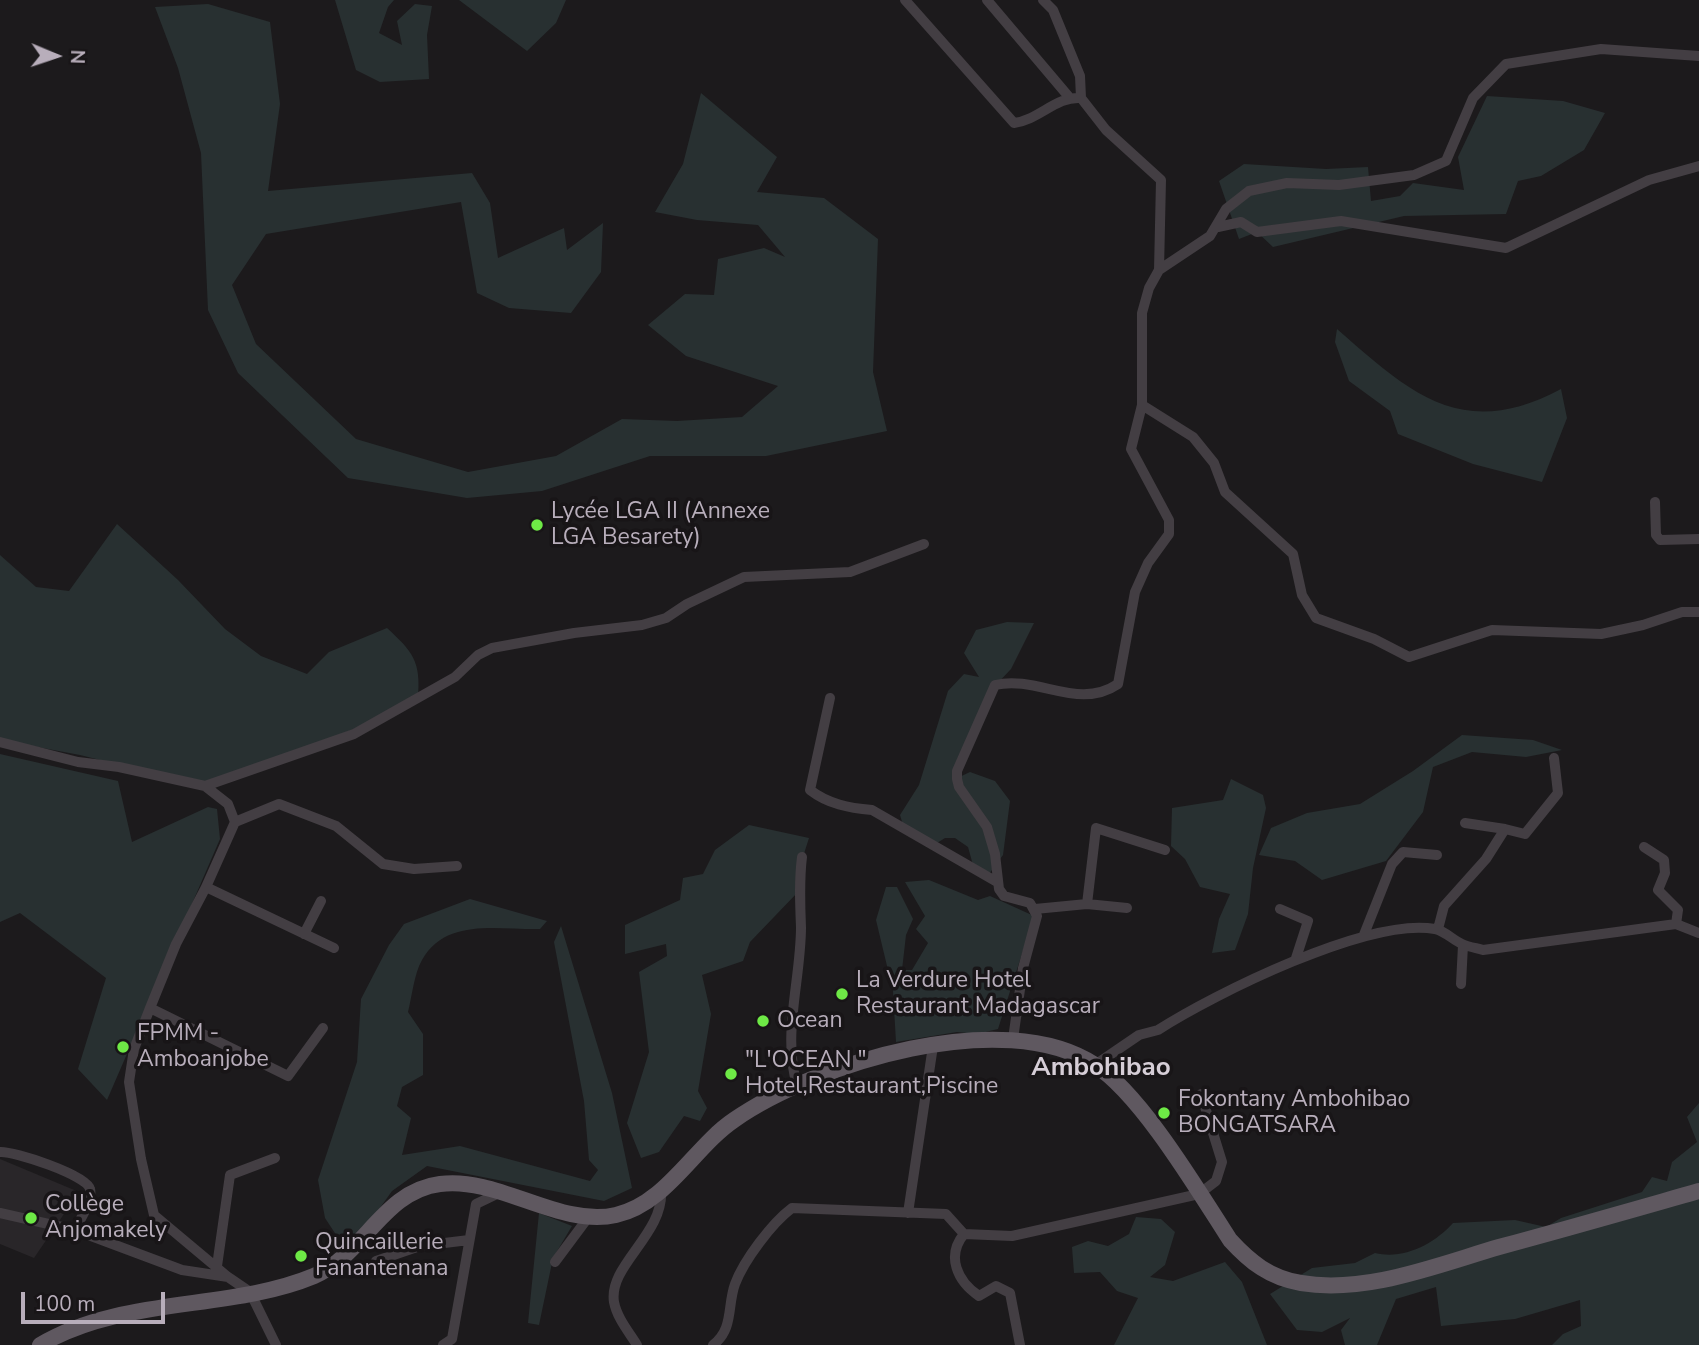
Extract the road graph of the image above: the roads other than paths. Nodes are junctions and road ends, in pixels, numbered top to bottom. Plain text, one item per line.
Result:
1 (905, 0) edge
2 (987, 0) edge
3 (1043, 0) edge
4 (1699, 56) edge
5 (1069, 97) junction
6 (1081, 98) junction
7 (1699, 166) edge
8 (1218, 227) junction
9 (1158, 270) junction
10 (1142, 405) junction
11 (1655, 502) dead end
12 (1699, 539) edge
13 (924, 544) dead end
14 (1699, 612) edge
15 (830, 698) dead end
16 (0, 742) edge
17 (1554, 758) dead end
18 (205, 786) junction
19 (235, 821) junction
20 (1465, 823) dead end
21 (1505, 829) junction
22 (1644, 847) dead end
23 (1165, 850) dead end
24 (1437, 855) dead end
25 (802, 857) dead end
26 (457, 866) dead end
27 (997, 881) junction
28 (206, 887) junction
29 (321, 901) dead end
30 (1087, 904) junction
31 (1126, 908) dead end
32 (1035, 909) junction
33 (1280, 909) dead end
34 (1676, 924) junction
35 (1438, 929) junction
36 (1699, 933) edge
37 (304, 934) junction
38 (1363, 937) junction
39 (1463, 945) junction
40 (334, 948) dead end
41 (1296, 958) junction
42 (1461, 984) dead end
43 (150, 1008) junction
44 (323, 1028) dead end
45 (1013, 1039) junction
46 (933, 1046) junction
47 (1095, 1065) junction
48 (797, 1085) junction
49 (1201, 1094) dead end
50 (0, 1152) edge
51 (275, 1158) dead end
52 (661, 1188) junction
53 (1699, 1191) edge
54 (501, 1192) junction
55 (1199, 1194) junction
56 (0, 1213) edge
57 (908, 1213) junction
58 (590, 1215) junction
59 (75, 1230) junction
60 (964, 1234) junction
61 (469, 1240) junction
62 (376, 1261) dead end
63 (555, 1262) dead end
64 (217, 1266) junction
65 (228, 1277) junction
66 (250, 1292) junction
67 (40, 1345) edge
68 (276, 1345) edge
69 (443, 1345) edge
70 (637, 1345) edge
71 (713, 1345) edge
72 (1020, 1345) edge

1 - 5 street
2 - 5 street
3 - 6 street
4 - 8 street
5 - 6 street
6 - 9 street
7 - 8 street
8 - 9 street
9 - 10 street
10 - 14 street
10 - 27 street
11 - 12 street
13 - 18 street
15 - 27 street
16 - 18 street
17 - 21 street
18 - 19 street
19 - 26 street
19 - 28 street
20 - 21 street
21 - 35 street
22 - 34 street
23 - 30 street
24 - 38 street
25 - 48 street
27 - 32 street
28 - 37 street
28 - 43 street
29 - 37 street
30 - 31 street
30 - 32 street
32 - 45 street
33 - 41 street
34 - 36 street
34 - 39 street
35 - 38 street
35 - 39 street
37 - 40 street
38 - 41 street
39 - 42 street
41 - 47 street
43 - 44 street
43 - 64 street
45 - 46 main road
45 - 47 main road
46 - 48 main road
46 - 57 street
47 - 55 main road
48 - 52 main road
49 - 55 street
50 - 59 street
51 - 64 street
52 - 58 main road
52 - 70 street
53 - 55 main road
54 - 58 main road
54 - 61 street
54 - 66 main road
55 - 60 street
56 - 59 street
57 - 60 street
57 - 71 street
58 - 63 street
59 - 65 street
60 - 72 street
61 - 62 street
61 - 69 street
64 - 65 street
65 - 66 street
66 - 67 main road
66 - 68 street

